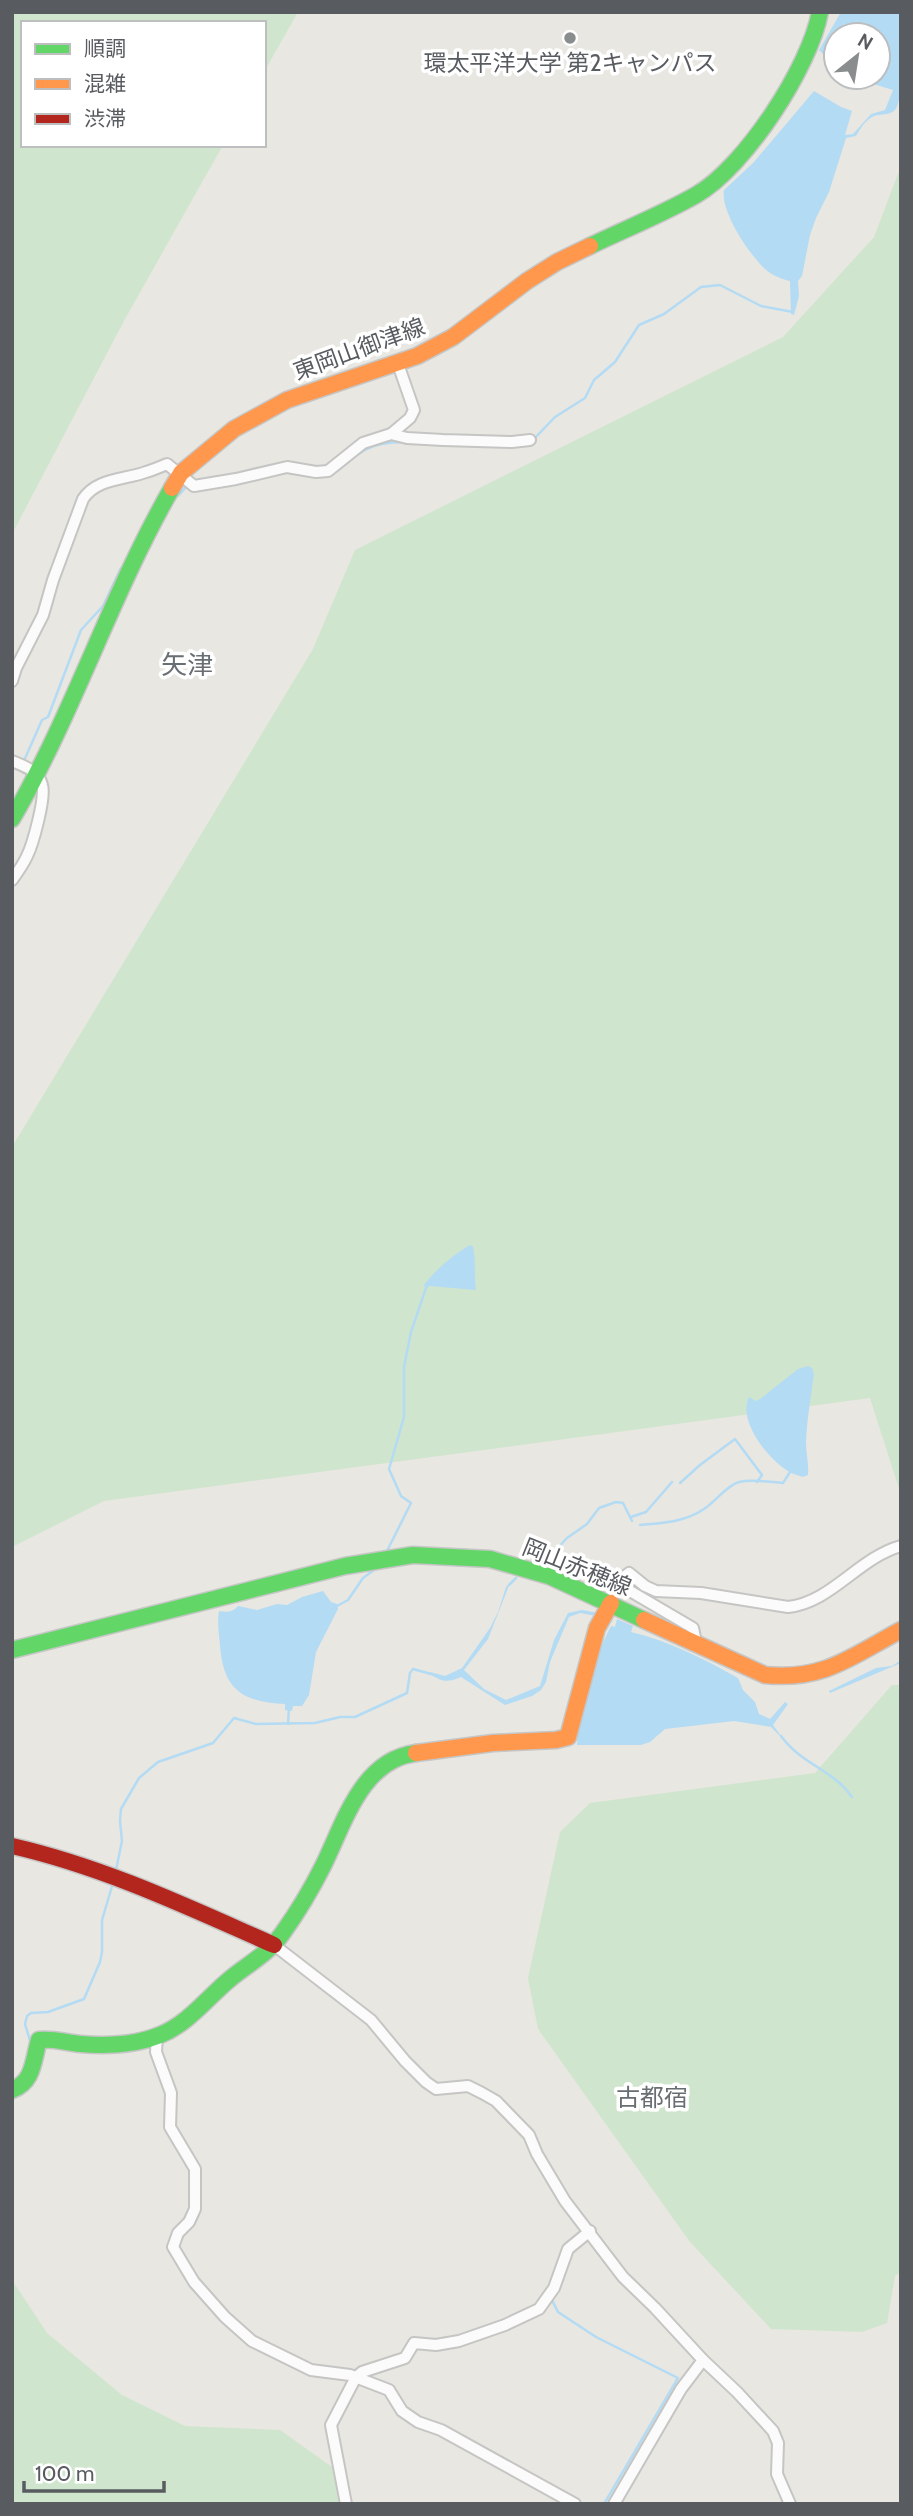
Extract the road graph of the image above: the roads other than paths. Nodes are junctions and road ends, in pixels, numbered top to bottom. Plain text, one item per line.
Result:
1 (820, 12) edge
2 (398, 364) junction
3 (391, 433) junction
4 (530, 440) dead end
5 (181, 473) junction
6 (12, 681) edge
7 (19, 764) edge
8 (37, 776) junction
9 (12, 819) edge
10 (12, 880) edge
11 (901, 1546) edge
12 (611, 1603) junction
13 (901, 1630) edge
14 (696, 1643) junction
15 (12, 1650) edge
16 (12, 1846) edge
17 (274, 1945) junction
18 (158, 2036) junction
19 (12, 2090) edge
20 (590, 2231) junction
21 (703, 2360) junction
22 (356, 2377) junction
23 (346, 2504) edge
24 (575, 2504) edge
25 (614, 2504) edge
26 (790, 2504) edge

1 - 2 main road, 東岡山御津線
2 - 3 street
2 - 5 main road, 東岡山御津線
3 - 4 street
3 - 5 street
5 - 6 street
5 - 8 main road, 東岡山御津線
7 - 8 street
8 - 9 main road, 東岡山御津線
8 - 10 street
11 - 14 street
12 - 14 main road, 岡山赤穂線
12 - 15 main road, 岡山赤穂線
12 - 17 main road
13 - 14 main road, 岡山赤穂線
16 - 17 main road
17 - 18 main road
17 - 20 street
18 - 19 main road
18 - 22 street
20 - 21 street
20 - 22 street
21 - 25 street
21 - 26 street
22 - 23 street
22 - 24 street

